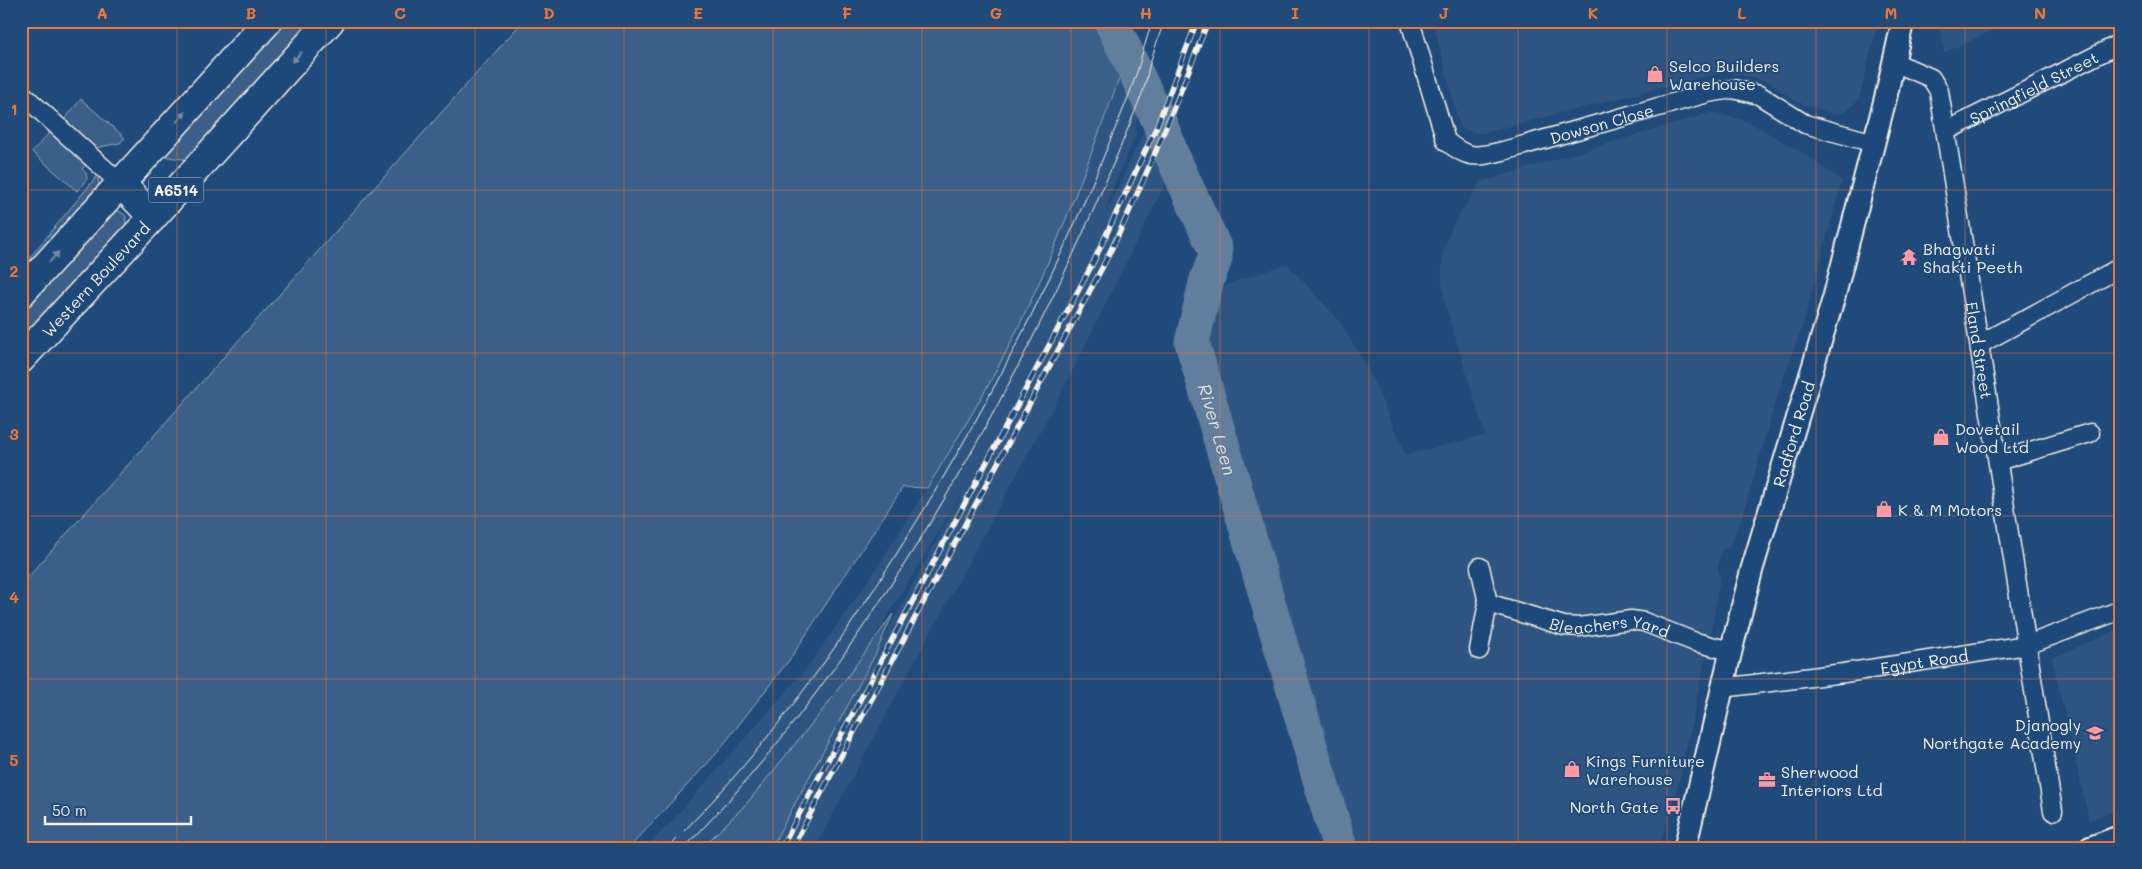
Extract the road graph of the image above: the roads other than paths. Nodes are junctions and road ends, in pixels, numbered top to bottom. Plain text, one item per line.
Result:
1 (268, 21) edge
2 (330, 21) edge
3 (1410, 21) edge
4 (1903, 21) edge
5 (2121, 43) edge
6 (1894, 62) junction
7 (21, 93) edge
8 (1946, 131) junction
9 (1874, 143) junction
10 (121, 184) junction
11 (153, 217) junction
12 (2121, 267) edge
13 (21, 293) edge
14 (1980, 344) junction
15 (21, 359) edge
16 (2090, 432) dead end
17 (1998, 461) junction
18 (1480, 567) dead end
19 (1488, 603) junction
20 (2121, 610) edge
21 (2027, 645) junction
22 (1479, 650) dead end
23 (1731, 651) junction
24 (1722, 688) junction
25 (2053, 811) dead end
26 (2121, 836) edge
27 (1685, 848) edge
28 (2089, 848) edge

10 -> 1 highway, A6514
2 -> 11 highway, Western Boulevard / A6514
3 - 9 street, Dowson Close
4 - 6 street, Radford Road
5 - 8 street, Springfield Street
6 - 8 street, Eland Street
6 - 9 street, Radford Road
7 - 10 street
8 - 14 street, Eland Street
9 - 23 street, Radford Road
10 - 11 highway
13 -> 10 highway, A6514
11 - 15 highway, Western Boulevard / A6514
12 - 14 street
14 - 17 street, Eland Street
16 - 17 street
17 - 21 street, Eland Street
18 - 19 street
19 - 22 street
19 - 23 street, Bleachers Yard
20 - 21 street, Egypt Road
21 - 24 street, Egypt Road
21 - 25 street, Eland Street
23 - 24 street, Radford Road
24 - 27 street, Radford Road
26 - 28 street

